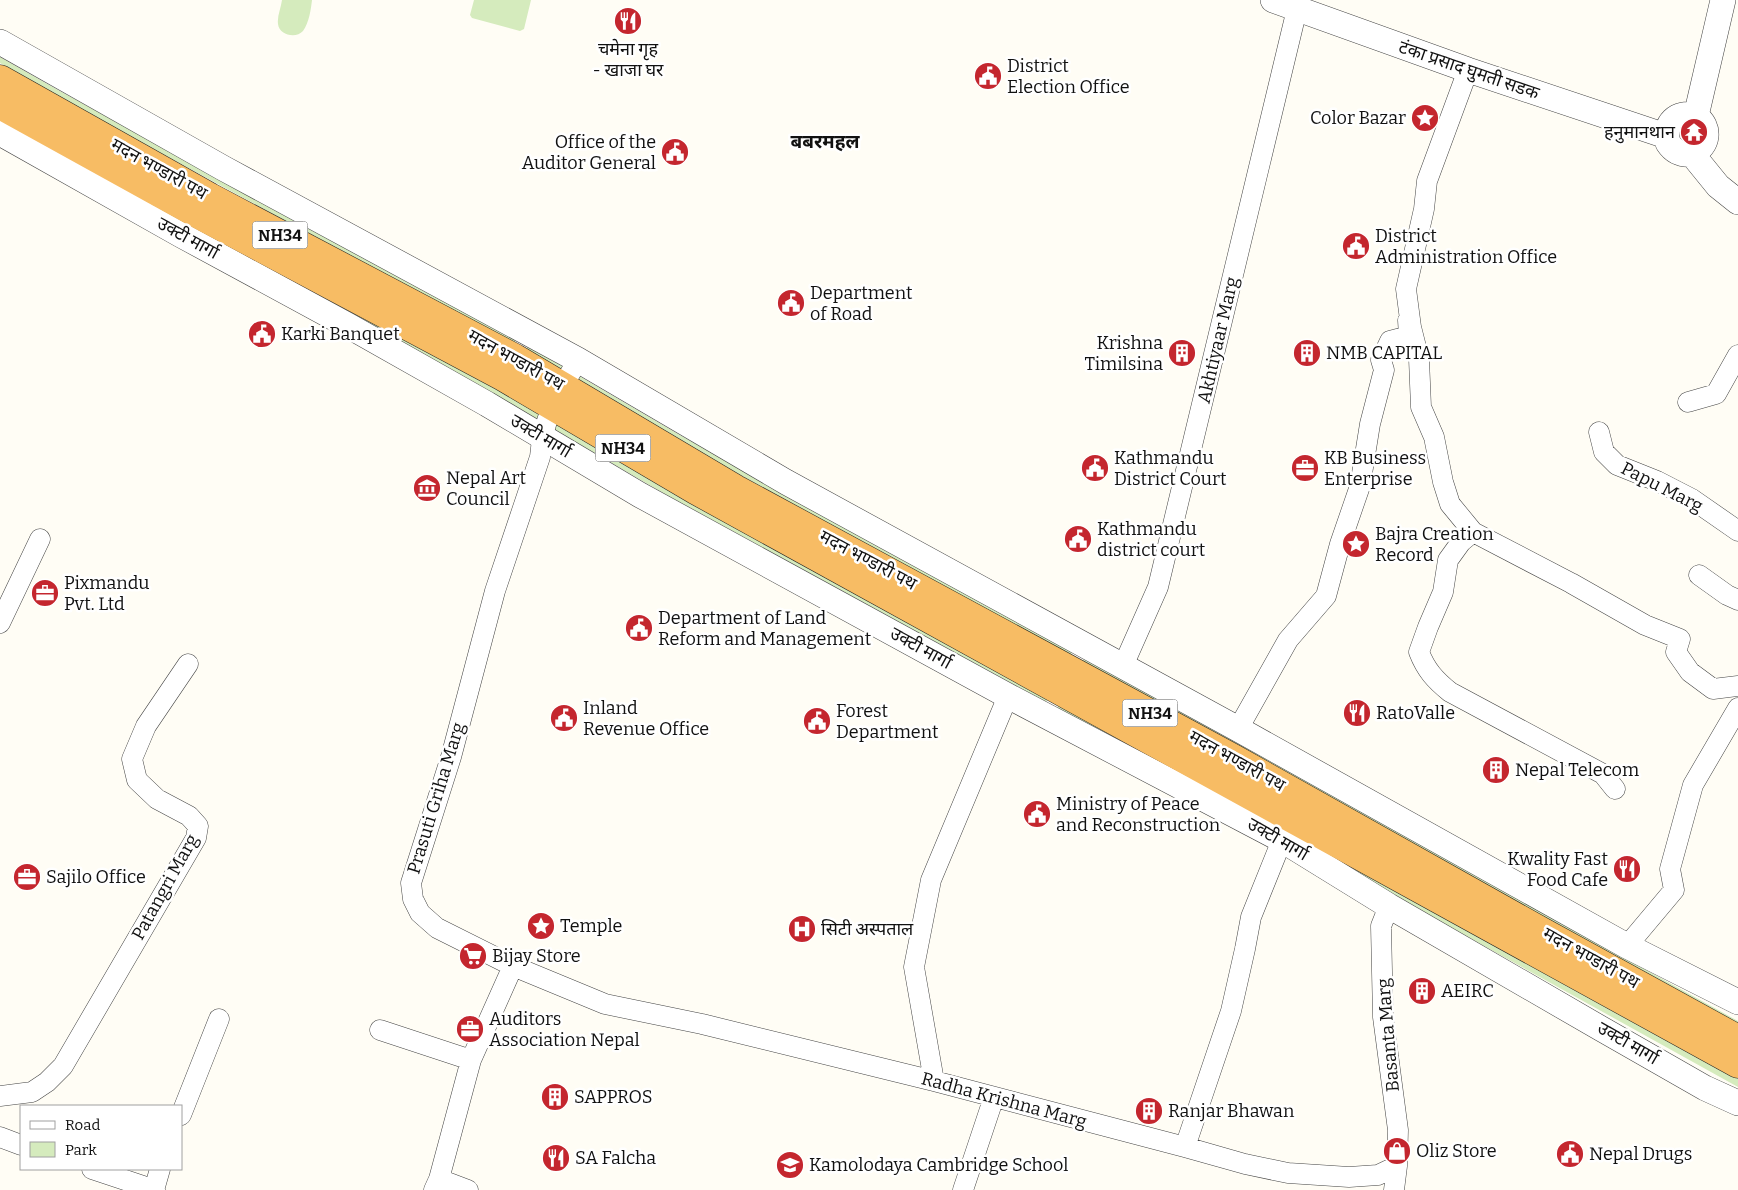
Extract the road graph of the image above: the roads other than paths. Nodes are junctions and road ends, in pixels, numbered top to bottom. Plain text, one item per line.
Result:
1 (1273, 0) edge
2 (1722, 0) edge
3 (1296, 10) junction
4 (0, 42) edge
5 (1468, 70) junction
6 (0, 79) edge
7 (0, 105) edge
8 (1696, 116) junction
9 (0, 133) edge
10 (1666, 136) junction
11 (1692, 154) junction
12 (1738, 202) edge
13 (1408, 306) junction
14 (1738, 355) edge
15 (578, 360) junction
16 (557, 396) junction
17 (1688, 402) dead end
18 (1599, 432) dead end
19 (542, 437) junction
20 (1738, 531) edge
21 (1473, 532) junction
22 (40, 539) dead end
23 (1699, 575) dead end
24 (1738, 600) edge
25 (1, 617) edge
26 (188, 664) dead end
27 (1123, 666) junction
28 (1738, 686) edge
29 (1008, 696) junction
30 (1738, 708) edge
31 (1238, 729) junction
32 (1615, 789) dead end
33 (1282, 840) junction
34 (1389, 906) junction
35 (1627, 946) junction
36 (513, 966) junction
37 (1738, 1002) edge
38 (219, 1019) dead end
39 (380, 1030) dead end
40 (1738, 1039) edge
41 (471, 1060) junction
42 (1738, 1064) edge
43 (934, 1081) junction
44 (0, 1096) edge
45 (994, 1097) junction
46 (1738, 1103) edge
47 (182, 1112) edge
48 (0, 1137) edge
49 (20, 1145) edge
50 (1185, 1147) junction
51 (1398, 1166) junction
52 (95, 1170) edge
53 (160, 1170) edge
54 (437, 1185) edge
55 (154, 1190) edge
56 (468, 1190) edge
57 (963, 1190) edge
58 (1394, 1190) edge

1 - 3 street, टंका प्रसाद घुमती सडक
2 - 8 street
3 - 5 street, टंका प्रसाद घुमती सडक
3 - 27 street, Akhtiyaar Marg
4 - 15 street
5 - 10 street, टंका प्रसाद घुमती सडक
5 - 13 street
6 - 16 highway, मदन भण्डारी पथ / NH34
7 - 16 highway, मदन भण्डारी पथ / NH34
8 - 10 street
8 - 11 street
9 - 19 street, उक्टी मार्गा
10 - 11 street
11 - 12 street
13 - 21 street
13 - 31 street
14 - 17 street
15 - 16 street, Prasuti Griha Marg
15 - 27 street
16 - 19 street, Prasuti Griha Marg
16 - 40 highway, मदन भण्डारी पथ / NH34
16 - 42 highway, मदन भण्डारी पथ / NH34
18 - 20 street, Papu Marg
19 - 29 street, उक्टी मार्गा
19 - 36 street, Prasuti Griha Marg
21 - 28 street
21 - 32 street
22 - 25 street
23 - 24 street
26 - 44 street, Patangri Marg
27 - 31 street
29 - 33 street, उक्टी मार्गा
29 - 43 street
30 - 35 street
31 - 35 street
33 - 34 street, उक्टी मार्गा
33 - 50 street
34 - 46 street, उक्टी मार्गा
34 - 51 street, Basanta Marg
35 - 37 street
36 - 41 street
36 - 43 street, Radha Krishna Marg
38 - 47 street
39 - 41 street
41 - 54 street
43 - 45 street, Radha Krishna Marg
45 - 50 street, Radha Krishna Marg
45 - 57 street
48 - 49 street
50 - 51 street
51 - 58 street, Basanta Marg
52 - 55 street
53 - 55 street
54 - 56 street

